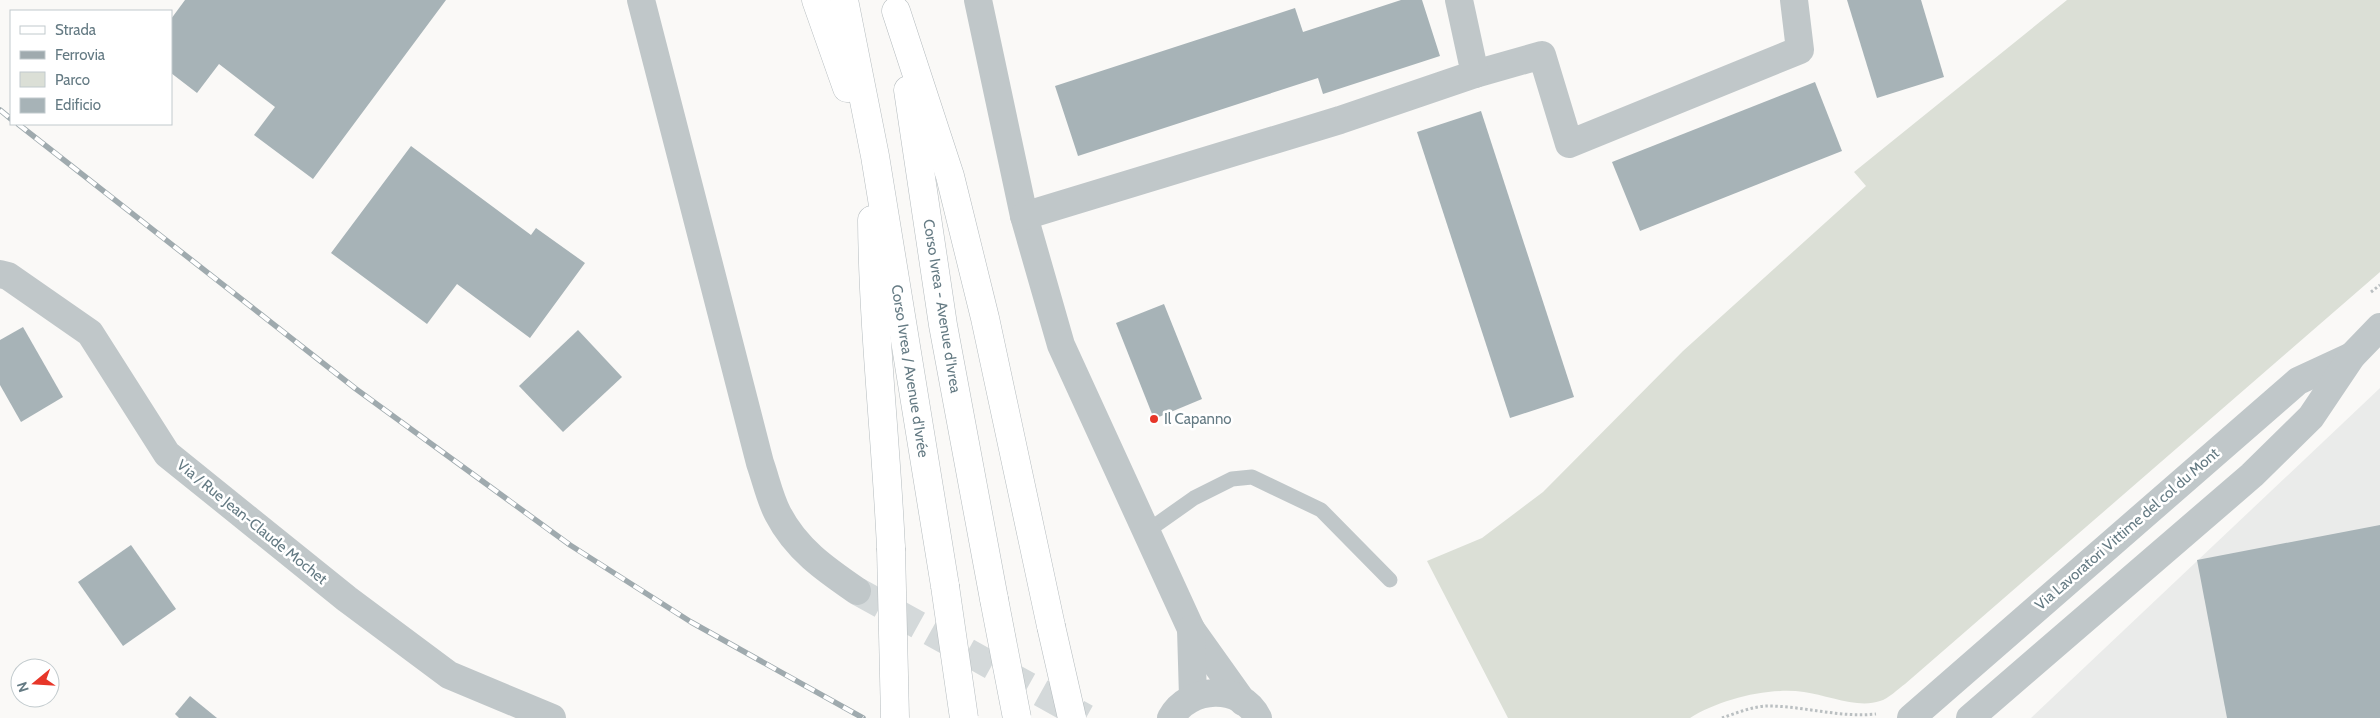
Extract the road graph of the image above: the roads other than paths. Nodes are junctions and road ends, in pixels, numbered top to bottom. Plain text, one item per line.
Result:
1 (641, 0) edge
2 (816, 0) edge
3 (844, 0) edge
4 (978, 0) edge
5 (1459, 0) edge
6 (1794, 0) edge
7 (895, 6) edge
8 (1475, 74) junction
9 (875, 156) junction
10 (1024, 216) junction
11 (0, 274) edge
12 (2380, 327) edge
13 (2352, 356) junction
14 (1146, 532) junction
15 (1390, 580) dead end
16 (857, 591) tunnel mouth
17 (1191, 629) junction
18 (1193, 697) junction
19 (1251, 710) edge
20 (552, 718) edge
21 (895, 718) edge
22 (964, 718) edge
23 (1017, 718) edge
24 (1072, 718) edge
25 (1170, 718) edge
26 (1911, 718) edge
27 (1970, 718) edge

1 - 16 street
2 - 9 main road
3 - 9 main road
4 - 10 street
5 - 8 street
6 - 8 street
7 - 23 main road, Corso Ivrea - Avenue d'Ivrea, bridge
7 - 24 main road, bridge
8 - 10 street
9 - 21 main road, bridge
9 - 22 main road, Corso Ivrea / Avenue d'Ivrée, bridge
10 - 14 street
11 - 20 street, Via / Rue Jean-Claude Mochet
12 - 13 street
13 - 26 street, Via Lavoratori Vittime del col du Mont
13 - 27 street
14 - 15 lane
14 - 17 street
17 - 18 street
17 - 19 street
18 - 19 street
18 - 25 street

